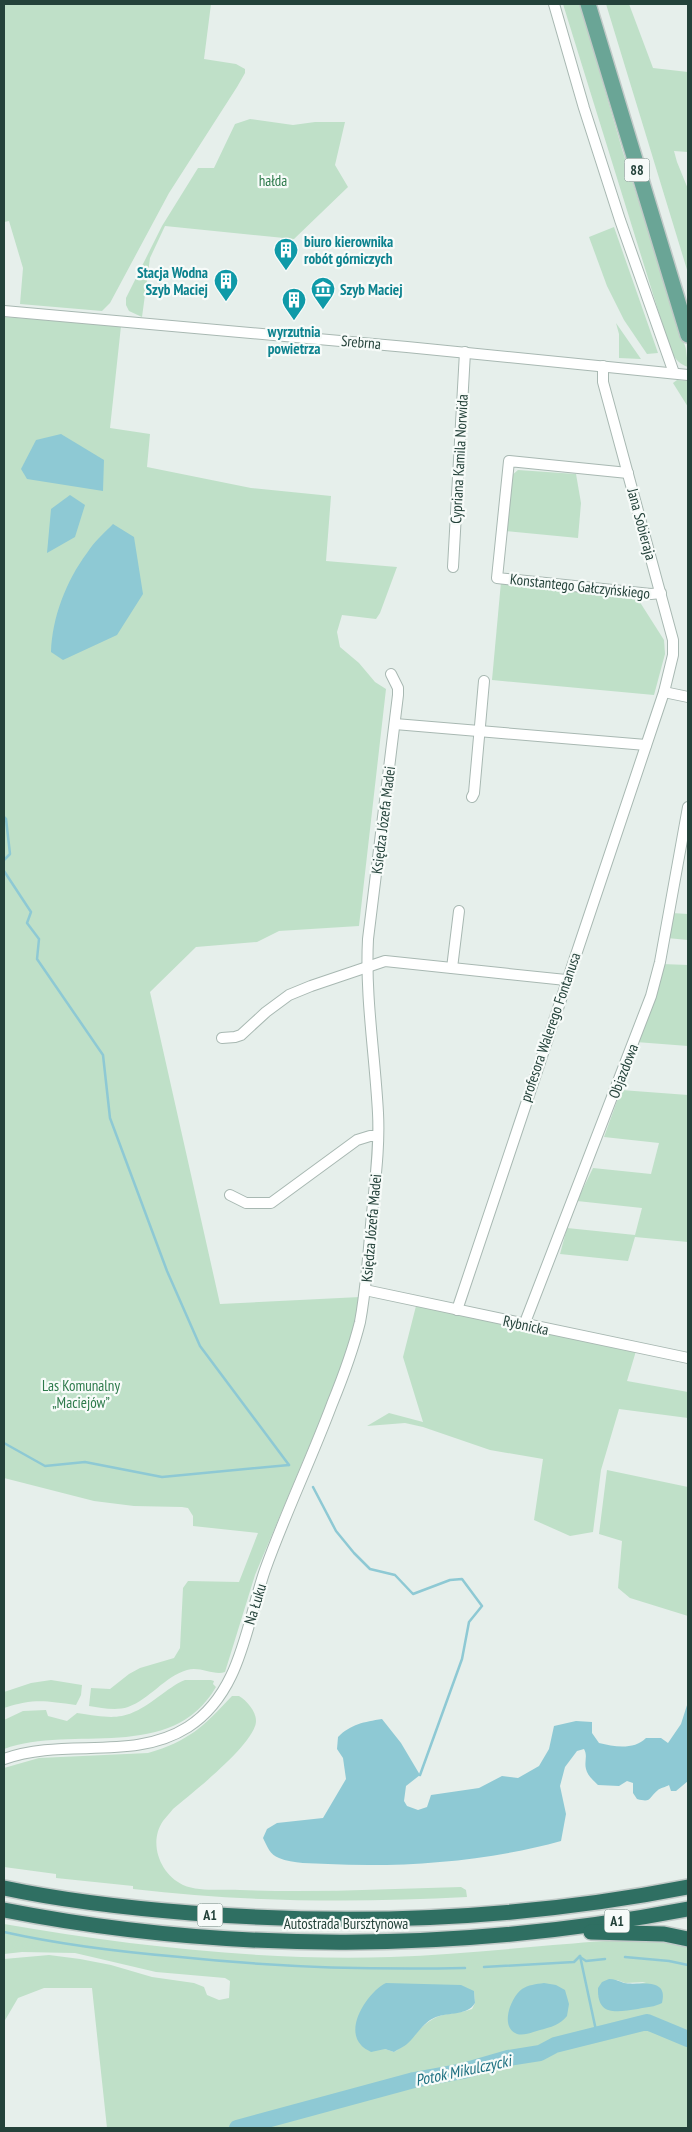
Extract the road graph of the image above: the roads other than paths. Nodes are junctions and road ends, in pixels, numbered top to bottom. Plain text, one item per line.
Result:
1 (554, 4) edge
2 (588, 4) edge
3 (598, 4) edge
4 (688, 300) edge
5 (4, 311) edge
6 (688, 335) edge
7 (465, 352) junction
8 (603, 366) junction
9 (674, 374) junction
10 (688, 375) edge
11 (509, 461) joint
12 (628, 473) junction
13 (453, 567) dead end
14 (661, 593) junction
15 (391, 674) dead end
16 (484, 681) dead end
17 (664, 692) junction
18 (688, 698) edge
19 (395, 724) junction
20 (480, 731) junction
21 (646, 745) junction
22 (472, 798) dead end
23 (688, 807) edge
24 (459, 911) dead end
25 (366, 967) junction
26 (452, 968) junction
27 (566, 980) junction
28 (222, 1038) dead end
29 (378, 1136) junction
30 (230, 1195) dead end
31 (365, 1290) junction
32 (457, 1310) junction
33 (524, 1325) junction
34 (688, 1358) edge
35 (4, 1759) edge
36 (4, 1888) edge
37 (688, 1888) edge
38 (688, 1909) edge
39 (4, 1910) edge
40 (545, 1931) junction
41 (688, 1939) edge

1 - 9 street
2 - 6 main road, 88
3 - 4 main road, 88
5 - 7 street, Srebrna
7 - 8 street, Srebrna
7 - 13 street, Cypriana Kamila Norwida
8 - 9 street, Srebrna
8 - 12 street, Jana Sobieraja
9 - 10 street, Srebrna
11 - 12 street, Jana Sobieraja
11 - 14 street, Konstantego Gałczyńskiego
12 - 14 street, Jana Sobieraja
14 - 17 street, Jana Sobieraja
15 - 19 street, Księdza Józefa Madei
16 - 20 street
17 - 18 street
17 - 21 street, profesora Walerego Fontanusa
19 - 20 street
19 - 25 street, Księdza Józefa Madei
20 - 21 street
20 - 22 street
21 - 27 street, profesora Walerego Fontanusa
23 - 33 street, Objazdowa
24 - 26 street
25 - 26 street
25 - 28 street
25 - 29 street, Księdza Józefa Madei
26 - 27 street
27 - 32 street, profesora Walerego Fontanusa
29 - 30 street
29 - 31 street, Księdza Józefa Madei
31 - 32 street, Rybnicka
31 - 35 street, Na Łuku
32 - 33 street, Rybnicka
33 - 34 street, Rybnicka
36 - 37 highway, Autostrada Bursztynowa / A1
38 - 40 highway, Autostrada Bursztynowa / A1
39 - 40 highway, Autostrada Bursztynowa / A1
40 - 41 highway

